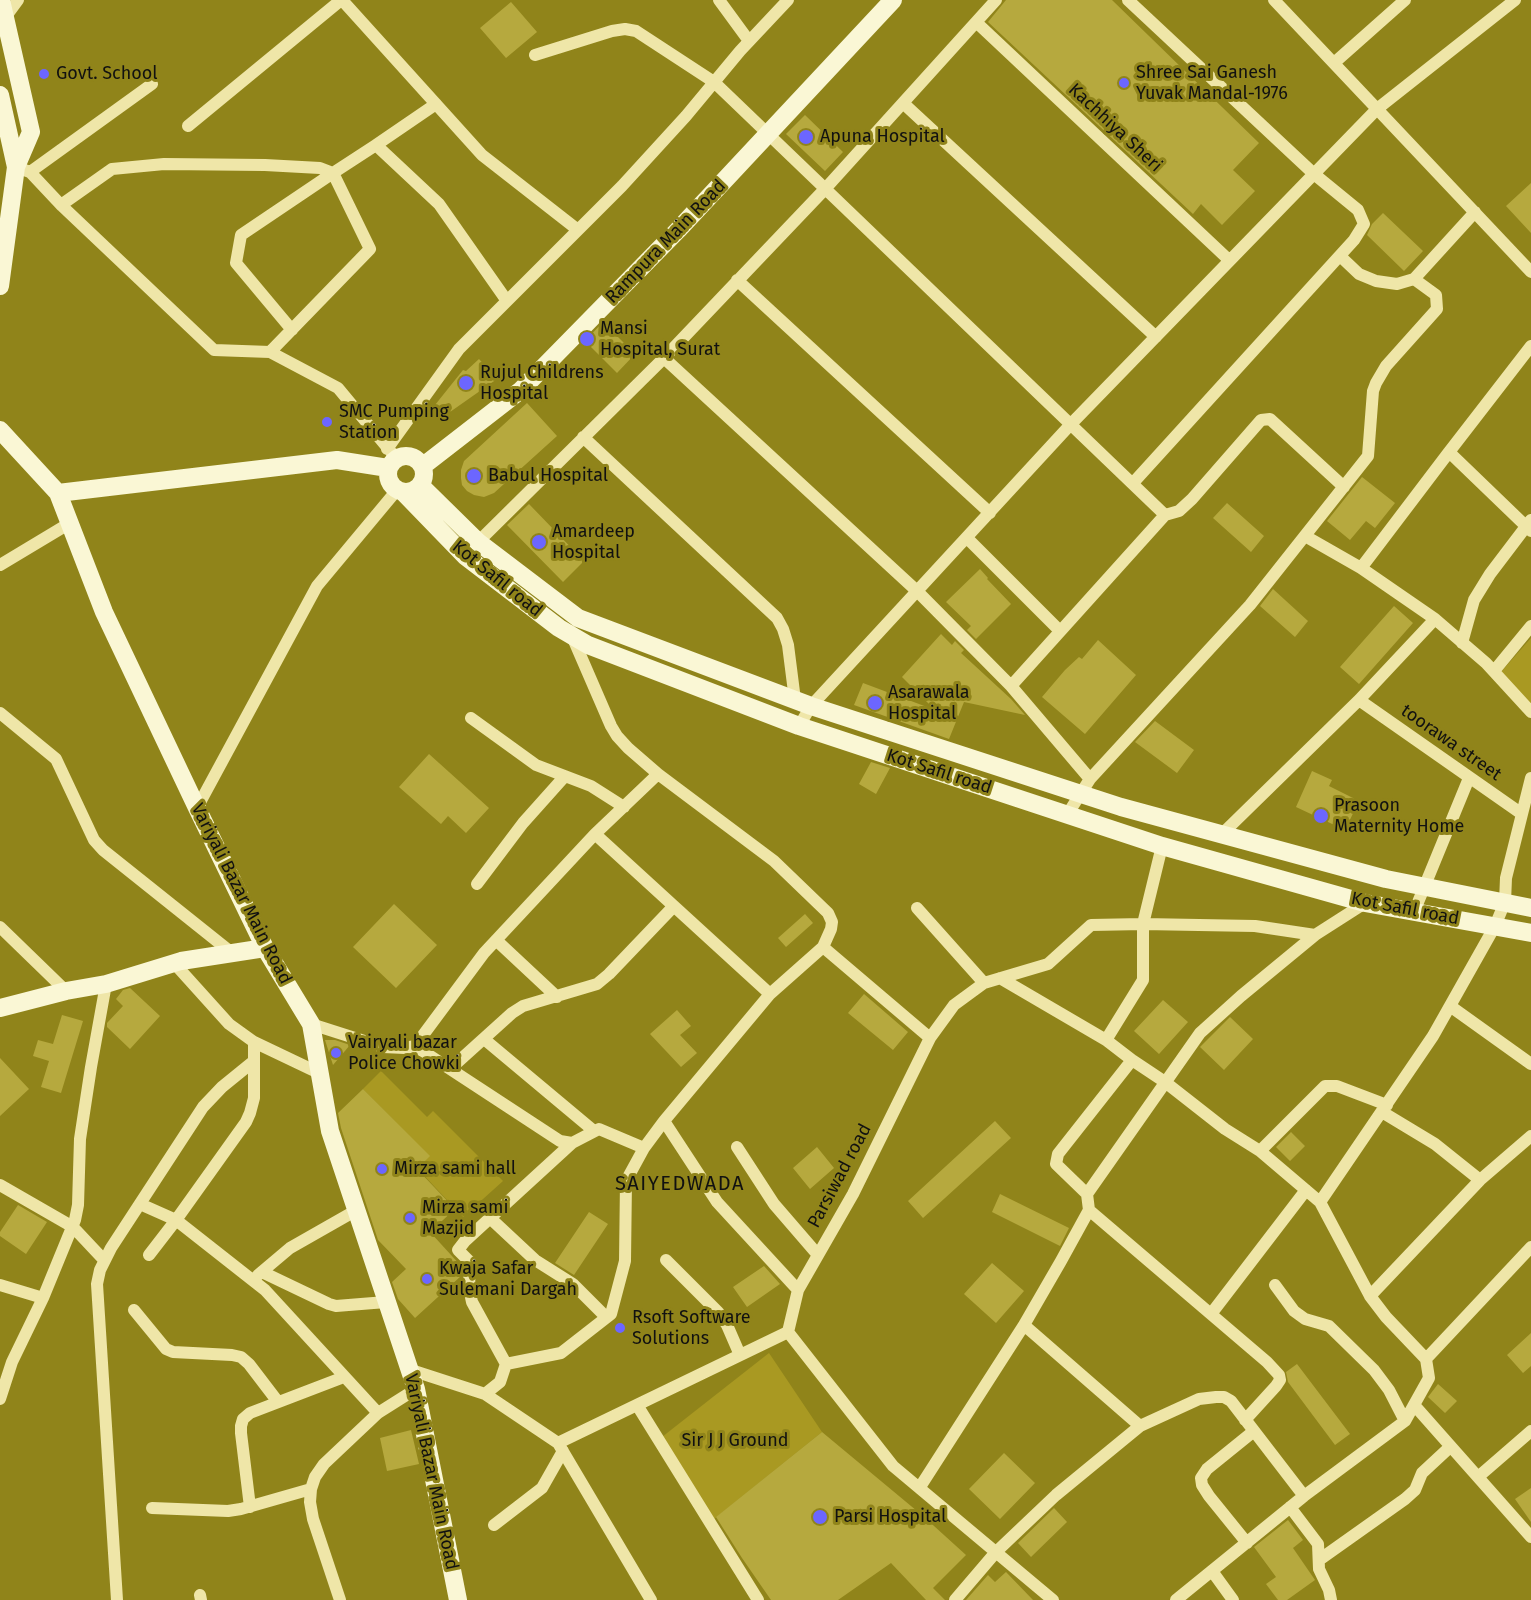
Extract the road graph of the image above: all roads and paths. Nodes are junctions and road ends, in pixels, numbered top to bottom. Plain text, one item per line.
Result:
1 (1, 0) edge
2 (18, 0) edge
3 (341, 0) edge
4 (719, 0) edge
5 (788, 0) edge
6 (893, 0) edge
7 (996, 0) edge
8 (1128, 0) edge
9 (1405, 0) edge
10 (1515, 0) edge
11 (1279, 2) edge
12 (2, 20) edge
13 (976, 22) junction
14 (750, 41) junction
15 (535, 55) dead end
16 (1334, 63) junction
17 (714, 82) junction
18 (152, 84) dead end
19 (0, 94) edge
20 (903, 103) junction
21 (436, 104) junction
22 (1377, 109) junction
23 (188, 126) dead end
24 (768, 135) junction
25 (376, 145) junction
26 (23, 170) junction
27 (333, 173) junction
28 (1314, 174) junction
29 (825, 189) junction
30 (61, 205) junction
31 (1475, 212) junction
32 (578, 230) junction
33 (1340, 256) junction
34 (1230, 260) junction
35 (1531, 272) edge
36 (1414, 279) junction
37 (737, 280) junction
38 (0, 286) edge
39 (507, 301) junction
40 (292, 330) junction
41 (1156, 337) junction
42 (1531, 346) edge
43 (270, 352) junction
44 (663, 358) junction
45 (1071, 424) junction
46 (0, 430) edge
47 (583, 437) junction
48 (1449, 452) junction
49 (390, 458) junction
50 (423, 466) junction
51 (1133, 483) junction
52 (420, 485) junction
53 (1344, 487) junction
54 (400, 491) junction
55 (58, 493) junction
56 (990, 513) junction
57 (1165, 515) junction
58 (70, 524) junction
59 (1529, 526) edge
60 (1305, 536) junction
61 (967, 538) junction
62 (478, 542) junction
63 (0, 565) edge
64 (1360, 568) junction
65 (918, 592) junction
66 (1435, 619) junction
67 (1531, 626) edge
68 (1060, 631) junction
69 (572, 636) junction
70 (1462, 643) junction
71 (1494, 671) junction
72 (1011, 686) junction
73 (1359, 700) junction
74 (803, 703) junction
75 (1531, 712) edge
76 (0, 713) edge
77 (471, 718) dead end
78 (799, 726) junction
79 (658, 774) junction
80 (565, 776) junction
81 (1469, 778) junction
82 (1531, 778) edge
83 (1085, 786) junction
84 (624, 807) junction
85 (197, 808) junction
86 (1522, 814) junction
87 (1067, 815) junction
88 (596, 834) junction
89 (1221, 835) junction
90 (1162, 846) junction
91 (477, 884) dead end
92 (1425, 887) junction
93 (1505, 902) junction
94 (1365, 903) junction
95 (674, 906) junction
96 (917, 908) dead end
97 (1531, 908) edge
98 (1414, 912) junction
99 (1143, 924) junction
100 (1495, 926) junction
101 (0, 927) edge
102 (1531, 933) edge
103 (1315, 935) junction
104 (496, 940) junction
105 (823, 947) junction
106 (265, 948) junction
107 (232, 953) junction
108 (174, 963) junction
109 (1000, 978) junction
110 (984, 982) junction
111 (106, 984) junction
112 (66, 991) junction
113 (770, 994) junction
114 (557, 997) junction
115 (1450, 1006) junction
116 (0, 1008) edge
117 (310, 1024) junction
118 (930, 1038) junction
119 (484, 1039) junction
120 (1106, 1040) junction
121 (254, 1042) junction
122 (415, 1046) junction
123 (1132, 1060) junction
124 (254, 1061) junction
125 (1531, 1064) edge
126 (450, 1070) junction
127 (319, 1073) junction
128 (1165, 1082) junction
129 (1384, 1109) junction
130 (664, 1121) junction
131 (594, 1131) junction
132 (1531, 1136) edge
133 (572, 1143) junction
134 (737, 1146) dead end
135 (644, 1148) junction
136 (1260, 1151) junction
137 (1480, 1180) junction
138 (0, 1185) edge
139 (1306, 1190) junction
140 (1087, 1194) junction
141 (1320, 1202) junction
142 (140, 1204) junction
143 (1089, 1210) junction
144 (355, 1211) junction
145 (490, 1218) junction
146 (176, 1220) junction
147 (73, 1227) junction
148 (1531, 1247) edge
149 (149, 1255) dead end
150 (818, 1255) junction
151 (104, 1260) junction
152 (666, 1260) dead end
153 (257, 1276) junction
154 (0, 1284) edge
155 (1275, 1286) dead end
156 (798, 1290) junction
157 (1370, 1296) junction
158 (43, 1298) junction
159 (386, 1302) junction
160 (134, 1310) dead end
161 (1211, 1314) junction
162 (606, 1317) junction
163 (1024, 1325) junction
164 (788, 1332) junction
165 (741, 1355) junction
166 (1426, 1359) junction
167 (506, 1364) junction
168 (411, 1370) junction
169 (344, 1377) junction
170 (416, 1389) junction
171 (485, 1394) junction
172 (0, 1399) edge
173 (278, 1402) junction
174 (637, 1405) junction
175 (1415, 1406) junction
176 (378, 1413) junction
177 (1245, 1420) junction
178 (1406, 1421) junction
179 (1140, 1426) junction
180 (1254, 1431) junction
181 (1531, 1431) edge
182 (561, 1447) junction
183 (1450, 1447) junction
184 (1478, 1477) junction
185 (920, 1487) junction
186 (311, 1489) junction
187 (1304, 1496) junction
188 (250, 1507) junction
189 (152, 1508) dead end
190 (1290, 1508) junction
191 (494, 1525) dead end
192 (1531, 1537) edge
193 (1246, 1543) junction
194 (996, 1552) junction
195 (1319, 1560) junction
196 (1212, 1571) junction
197 (117, 1600) edge
198 (339, 1600) edge
199 (458, 1600) edge
200 (651, 1600) edge
201 (758, 1600) edge
202 (955, 1600) edge
203 (1053, 1600) edge
204 (1176, 1600) edge
205 (1233, 1600) edge
206 (1331, 1600) edge

1 - 12 main road
2 - 12 street
3 - 21 street
3 - 23 street
4 - 14 street
5 - 14 street
6 - 24 main road, Rampura Main Road
7 - 13 street
8 - 28 street
9 - 16 street
10 - 22 street
11 - 16 street
12 - 26 main road
13 - 20 street
13 - 34 street, Kachhiya Sheri
14 - 17 street
15 - 17 street
16 - 22 street
17 - 24 street
17 - 32 street
18 - 26 street
19 - 26 main road
20 - 29 street
20 - 41 street
21 - 25 street
21 - 32 street
22 - 28 street
22 - 31 street
24 - 29 street
24 - 50 main road, Rampura Main Road
25 - 27 street
25 - 39 street
26 - 30 street
26 - 38 main road
27 - 30 street
27 - 40 street
27 - 40 street
28 - 33 street
28 - 34 street
29 - 37 street
29 - 45 street
30 - 43 street
31 - 35 street
31 - 36 street
32 - 39 street
33 - 36 street
33 - 51 street
34 - 41 street
36 - 53 street
37 - 44 street
37 - 56 street
39 - 49 street
40 - 43 street
41 - 45 street
42 - 48 street
43 - 49 street
44 - 47 street
44 - 65 street
45 - 51 street
45 - 56 street
46 - 55 main road, Variyali Bazar Main Road
47 - 62 street
47 - 74 street
48 - 59 street
48 - 64 street
49 - 50 main road
49 - 54 main road
49 - 55 main road
50 - 52 main road
51 - 57 street
52 - 54 main road
52 - 62 main road, Kot Safil road
53 - 57 street
53 - 60 street
54 - 69 main road, Kot Safil road
54 - 85 street
55 - 58 main road, Variyali Bazar Main Road
56 - 61 street
57 - 68 street
58 - 63 street
58 - 85 main road, Variyali Bazar Main Road
59 - 70 street
60 - 64 street
60 - 83 street
61 - 65 street
61 - 68 street
62 - 74 main road, Kot Safil road
64 - 66 street
65 - 72 street
65 - 74 street
66 - 70 street
66 - 73 street
67 - 71 street
68 - 72 street
69 - 78 main road, Kot Safil road
69 - 79 street
70 - 71 street
71 - 75 street
72 - 83 street
73 - 81 street, toorawa street
73 - 89 street
74 - 78 street
74 - 83 main road, Kot Safil road
76 - 107 street
77 - 80 street
78 - 87 main road, Kot Safil road
79 - 84 street
79 - 105 street
80 - 84 street
80 - 91 street
81 - 86 street, toorawa street
81 - 92 street
82 - 86 street
83 - 87 street
83 - 89 main road, Kot Safil road
84 - 88 street
85 - 106 main road, Variyali Bazar Main Road
86 - 93 street
87 - 90 main road, Kot Safil road
88 - 95 street
88 - 104 street
89 - 92 main road, Kot Safil road
90 - 94 main road, Kot Safil road
90 - 99 street
92 - 93 main road, Kot Safil road
92 - 98 street
93 - 97 main road, Kot Safil road
93 - 100 street
94 - 98 main road, Kot Safil road
94 - 103 street
95 - 113 street
95 - 114 street
96 - 110 street
98 - 100 main road, Kot Safil road
99 - 103 street
99 - 109 street
99 - 120 street
100 - 102 main road, Kot Safil road
100 - 115 street
101 - 112 street
103 - 128 street
104 - 114 street
104 - 122 street
105 - 113 street
105 - 118 street
106 - 107 main road
106 - 117 main road, Variyali Bazar Main Road
107 - 108 main road
108 - 111 main road
108 - 121 street
109 - 110 street
109 - 120 street
110 - 118 street, Parsiwad road
111 - 112 main road
111 - 147 street
112 - 116 main road
113 - 130 street
114 - 119 street
115 - 125 street
115 - 129 street
117 - 122 street
117 - 127 main road, Variyali Bazar Main Road
118 - 150 street, Parsiwad road
119 - 126 street
119 - 131 street
120 - 123 street
121 - 124 street
121 - 127 street
122 - 126 street
123 - 128 street
123 - 140 street
124 - 142 street
124 - 146 street
126 - 133 street
127 - 144 main road, Variyali Bazar Main Road
128 - 136 street
128 - 140 street
129 - 136 street
129 - 137 street
129 - 141 street
130 - 135 street
130 - 156 street
131 - 133 street
131 - 135 street
132 - 137 street
133 - 145 street
134 - 150 street
135 - 162 street
136 - 139 street
137 - 157 street
138 - 147 street
139 - 141 street
139 - 161 street
140 - 143 street
141 - 157 street
142 - 146 street
142 - 151 street
143 - 161 street
143 - 163 street
144 - 153 street
144 - 159 main road, Variyali Bazar Main Road
145 - 162 street
145 - 167 street
146 - 149 street
146 - 153 street
147 - 151 street
147 - 158 street
148 - 166 street
150 - 156 street, Parsiwad road
151 - 197 street
152 - 165 street
153 - 159 street
153 - 169 street
154 - 158 street
155 - 178 street
156 - 164 street, Parsiwad road
157 - 166 street
158 - 172 street
159 - 168 main road, Variyali Bazar Main Road
160 - 173 street
161 - 177 street
162 - 167 street
163 - 179 street
163 - 185 street
164 - 165 street
164 - 185 street
165 - 174 street
166 - 175 street
167 - 171 street
168 - 170 main road, Variyali Bazar Main Road
168 - 171 street
169 - 173 street
169 - 176 street
170 - 176 street
170 - 199 main road, Variyali Bazar Main Road
171 - 182 street
173 - 188 street
174 - 182 street
174 - 201 street
175 - 178 street
175 - 183 street
176 - 186 street
177 - 179 street
177 - 180 street
178 - 187 street
179 - 194 street
180 - 187 street
180 - 193 street
181 - 184 street
182 - 191 street
182 - 200 street
183 - 184 street
183 - 195 street
184 - 192 street
185 - 194 street
186 - 188 street
186 - 198 street
187 - 190 street
188 - 189 street
190 - 193 street
190 - 195 street
193 - 196 street
194 - 202 street
194 - 203 street
195 - 206 street
196 - 204 street
196 - 205 street

